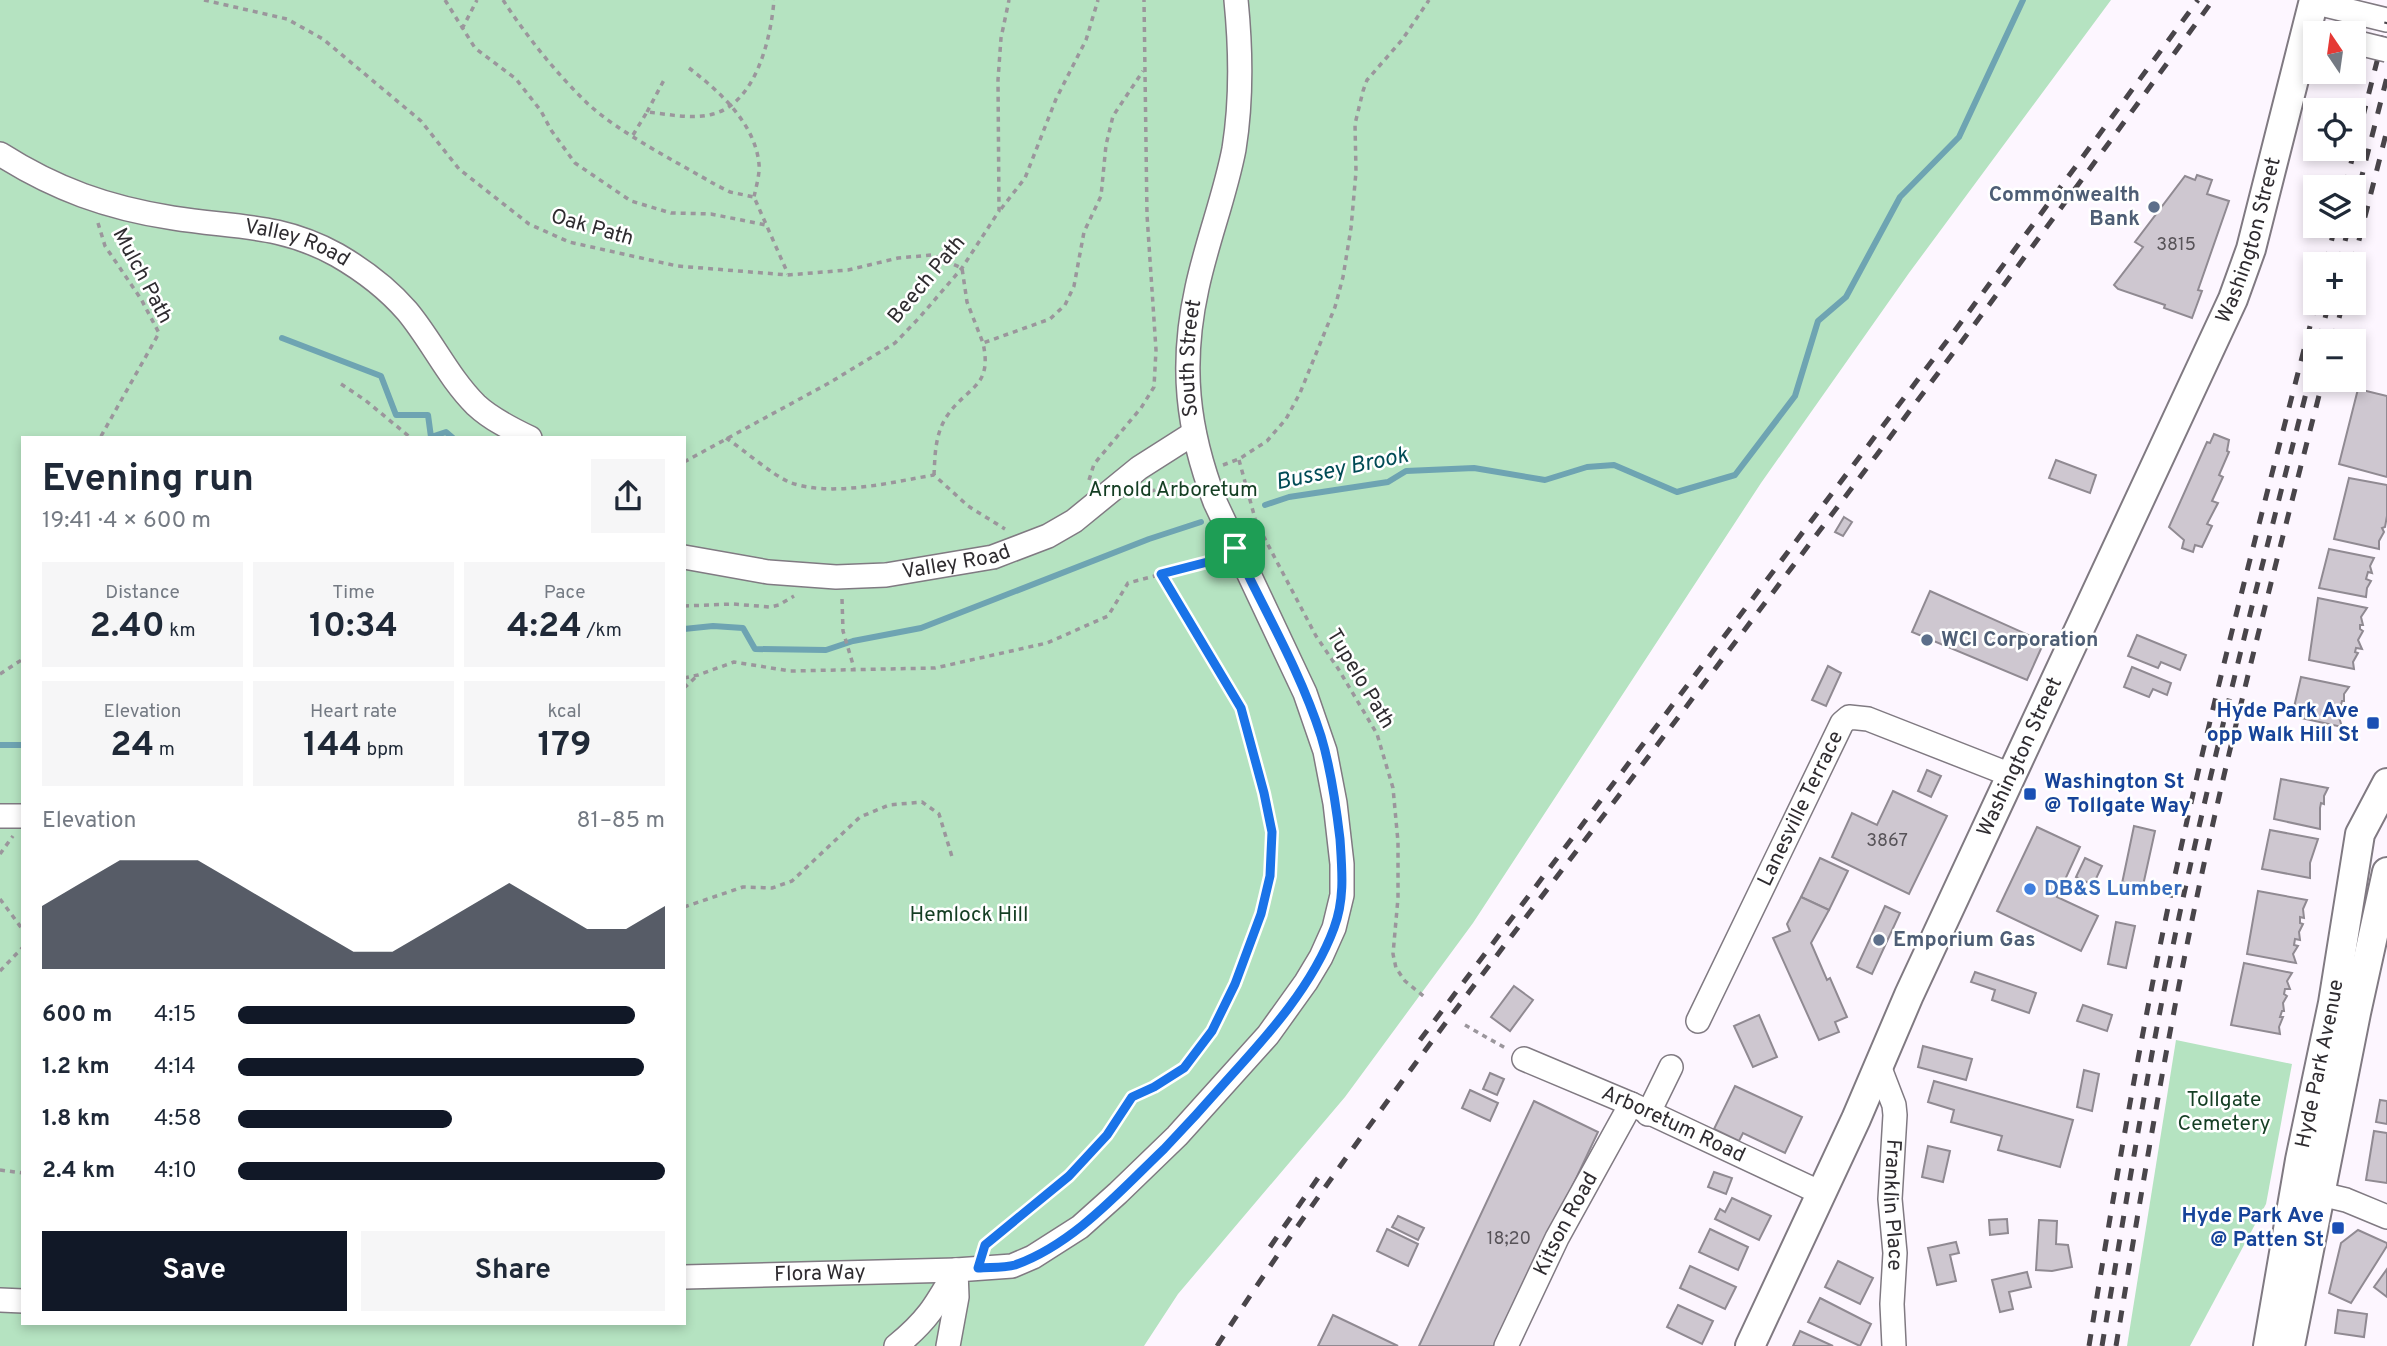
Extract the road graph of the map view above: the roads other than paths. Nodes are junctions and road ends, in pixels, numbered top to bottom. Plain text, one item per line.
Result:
1 (1236, 0) edge
2 (2313, 1) edge
3 (2387, 20) edge
4 (2312, 21) edge
5 (2366, 45) edge
6 (2387, 50) edge
7 (2303, 64) edge
8 (0, 154) edge
9 (1194, 433) junction
10 (526, 436) edge
11 (686, 557) edge
12 (2011, 775) junction
13 (2387, 786) edge
14 (0, 816) edge
15 (21, 816) edge
16 (2387, 872) edge
17 (1698, 1021) dead end
18 (1524, 1059) road end
19 (1879, 1066) junction
20 (1671, 1067) dead end
21 (1639, 1109) junction
22 (2307, 1191) junction
23 (1821, 1193) junction
24 (2387, 1217) edge
25 (967, 1269) junction
26 (686, 1277) edge
27 (0, 1300) edge
28 (21, 1301) edge
29 (896, 1346) edge
30 (948, 1346) edge
31 (1506, 1346) edge
32 (1750, 1346) edge
33 (1894, 1346) edge
34 (2268, 1346) edge
35 (2290, 1346) edge

1 - 9 street, South Street
2 - 3 street
2 - 4 main road, Washington Street
5 - 6 street, bridge
7 - 12 main road, Washington Street
8 - 10 street, Valley Road
9 - 11 street, Valley Road
9 - 25 street, South Street
12 - 17 street, Lanesville Terrace
12 - 19 main road, Washington Street
13 - 22 main road, Hyde Park Avenue
14 - 15 street
16 - 22 main road, Hyde Park Avenue
18 - 21 street, Arboretum Road
19 - 23 main road, Washington Street
19 - 33 street, Franklin Place
20 - 21 street
21 - 23 street, Arboretum Road
21 - 31 street, Kitson Road
22 - 24 street
22 - 34 main road, Hyde Park Avenue
22 - 35 main road, Hyde Park Avenue
23 - 32 main road, Washington Street
25 - 26 street, Flora Way
25 - 29 street
25 - 30 street
27 - 28 street

